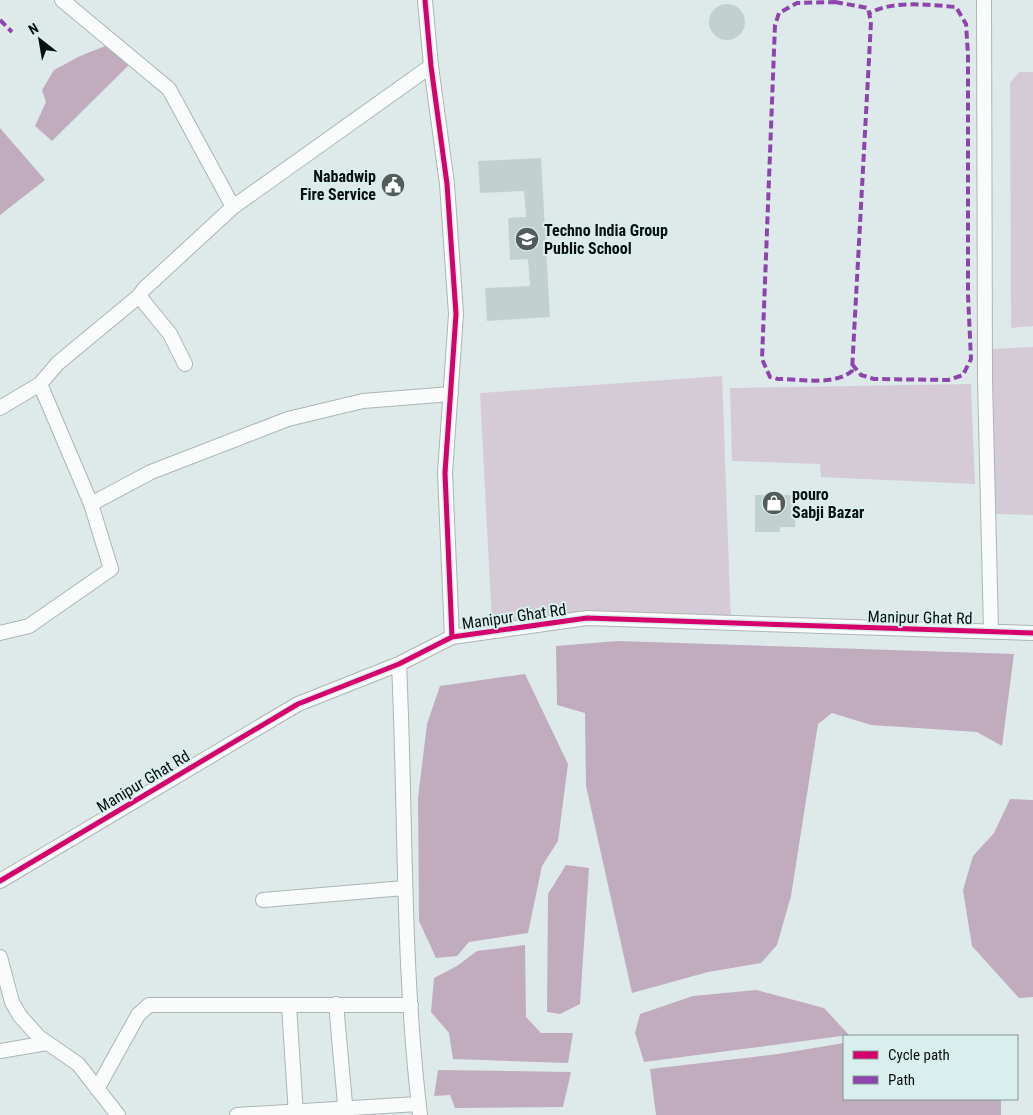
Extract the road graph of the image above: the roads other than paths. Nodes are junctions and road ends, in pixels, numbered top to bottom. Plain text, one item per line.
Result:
1 (62, 0) edge
2 (425, 0) edge
3 (984, 0) edge
4 (431, 66) junction
5 (234, 206) junction
6 (139, 296) junction
7 (185, 364) dead end
8 (40, 384) junction
9 (451, 394) junction
10 (0, 408) edge
11 (91, 504) junction
12 (991, 631) junction
13 (0, 633) edge
14 (1033, 633) edge
15 (452, 637) junction
16 (399, 664) junction
17 (0, 881) edge
18 (404, 888) junction
19 (263, 900) dead end
20 (0, 957) edge
21 (336, 1004) junction
22 (289, 1005) junction
23 (411, 1005) junction
24 (47, 1043) junction
25 (0, 1051) edge
26 (97, 1089) junction
27 (419, 1109) edge
28 (346, 1112) edge
29 (296, 1113) edge
30 (118, 1115) edge
31 (237, 1115) edge

1 - 5 street
2 - 4 street
3 - 12 street
4 - 5 street
4 - 9 street
5 - 6 street
6 - 7 street
6 - 8 street
8 - 10 street
8 - 11 street
9 - 11 street
9 - 15 street
11 - 13 street
12 - 14 street, Manipur Ghat Rd
12 - 15 street, Manipur Ghat Rd
15 - 16 street, Manipur Ghat Rd
16 - 17 street, Manipur Ghat Rd
16 - 18 street
18 - 19 street
18 - 23 street
20 - 24 street
21 - 22 street
21 - 23 street
21 - 28 street
22 - 26 street
22 - 29 street
23 - 27 street
24 - 25 street
24 - 26 street
26 - 30 street
27 - 28 street
28 - 29 street
29 - 31 street

